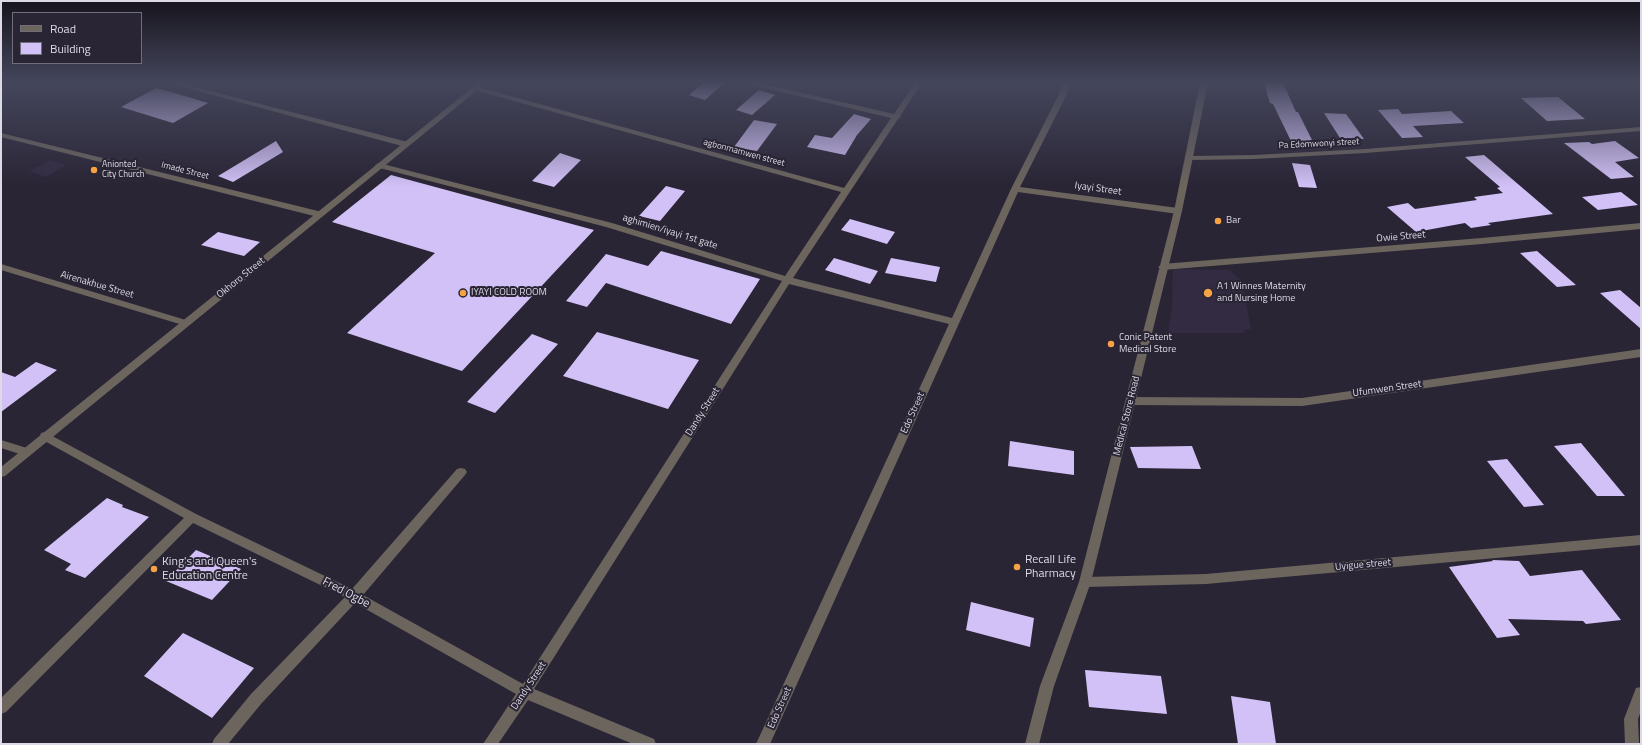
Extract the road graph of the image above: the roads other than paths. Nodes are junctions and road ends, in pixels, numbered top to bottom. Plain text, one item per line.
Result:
1 (305, 118) edge
2 (438, 118) edge
3 (579, 118) edge
4 (896, 118) edge
5 (1051, 118) edge
6 (1198, 118) edge
7 (1641, 129) edge
8 (1, 135) edge
9 (405, 144) junction
10 (1190, 158) junction
11 (379, 165) junction
12 (1015, 189) junction
13 (845, 191) junction
14 (1178, 211) junction
15 (318, 214) junction
16 (1641, 226) edge
17 (1, 267) edge
18 (1162, 267) junction
19 (787, 280) junction
20 (954, 322) junction
21 (186, 323) junction
22 (1641, 353) edge
23 (1131, 401) junction
24 (45, 436) junction
25 (1, 444) edge
26 (26, 452) junction
27 (461, 472) dead end
28 (1, 473) edge
29 (192, 517) junction
30 (1641, 540) edge
31 (1085, 582) junction
32 (354, 596) junction
33 (525, 692) junction
34 (1641, 692) edge
35 (1, 707) edge
36 (219, 744) edge
37 (490, 744) edge
38 (649, 744) edge
39 (763, 744) edge
40 (1032, 744) edge
41 (1632, 744) edge

1 - 9 street
2 - 9 street, Okhoro Street
3 - 13 street, agbonmamwen street
4 - 13 street, Dandy Street
5 - 12 street, Edo Street
6 - 10 street, Medical Store Road
7 - 10 street, Pa Edomwonyi street
8 - 15 street, Imade Street
9 - 11 street, Okhoro Street
10 - 14 street, Medical Store Road
11 - 15 street, Okhoro Street
11 - 19 street, aghimien/iyayi 1st gate
12 - 14 street, Iyayi Street
12 - 20 street, Edo Street
13 - 19 street, Dandy Street
14 - 18 street, Medical Store Road
15 - 21 street, Okhoro Street
16 - 18 street, Owie Street
17 - 21 street, Airenakhue Street
18 - 23 street, Medical Store Road
19 - 20 street, aghimien/iyayi 1st gate
19 - 33 street, Dandy Street
20 - 39 street, Edo Street
21 - 24 street, Okhoro Street
22 - 23 street, Ufumwen Street
23 - 31 street, Medical Store Road
24 - 26 street, Okhoro Street
24 - 29 street, Fred Ogbe
25 - 26 street
26 - 28 street, Okhoro Street
27 - 32 street
29 - 32 street, Fred Ogbe
29 - 35 street
30 - 31 street, Uyigue street
31 - 40 street, Medical Store Road
32 - 33 street, Fred Ogbe
32 - 36 street
33 - 37 street, Dandy Street
33 - 38 street, Fred Ogbe
34 - 41 street

